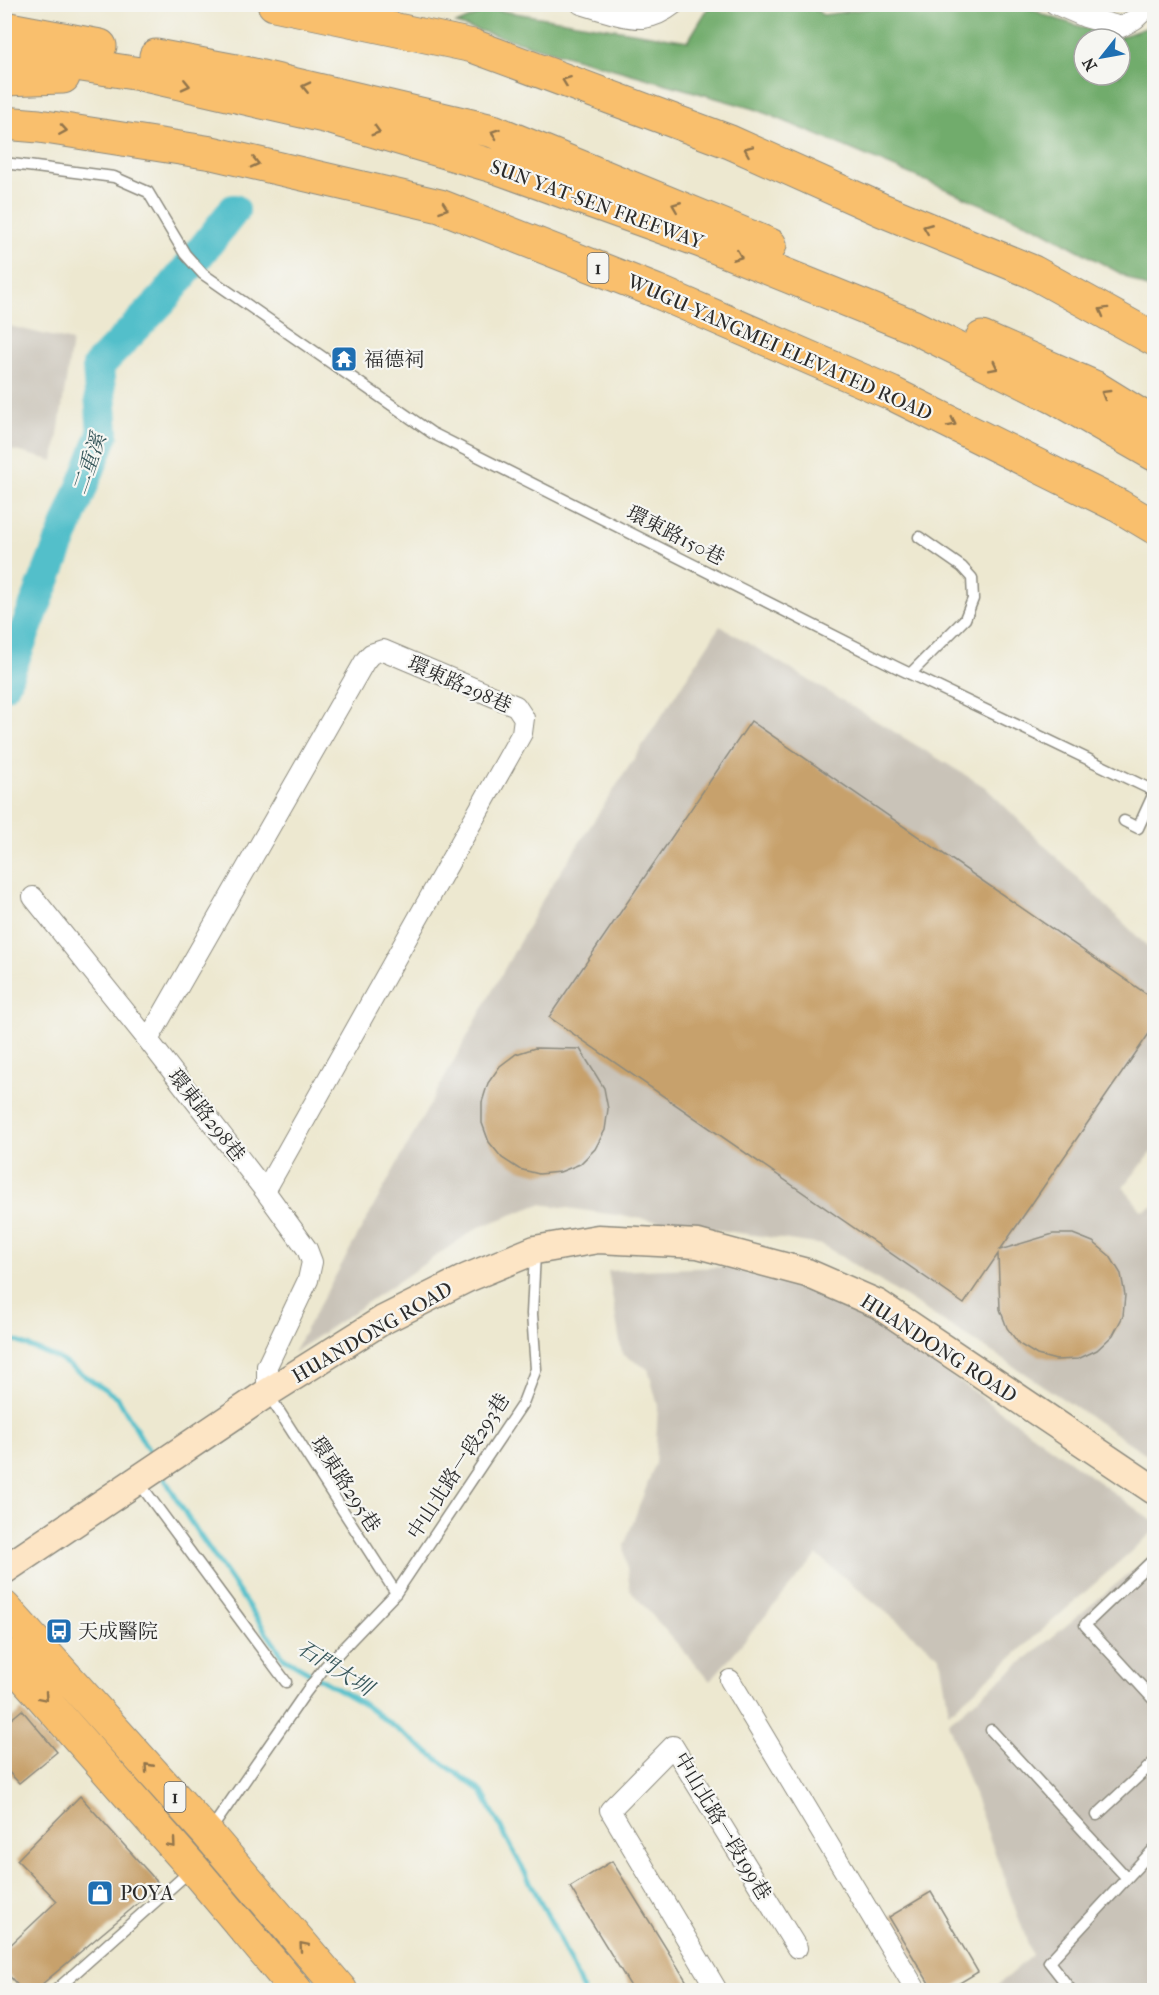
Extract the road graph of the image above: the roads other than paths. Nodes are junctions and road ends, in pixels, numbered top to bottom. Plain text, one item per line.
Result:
1 (274, 4) edge
2 (581, 4) edge
3 (674, 4) edge
4 (1055, 4) edge
5 (1151, 4) edge
6 (4, 28) edge
7 (4, 53) edge
8 (140, 74) junction
9 (4, 79) edge
10 (4, 123) edge
11 (4, 163) edge
12 (1155, 339) edge
13 (1155, 424) edge
14 (1155, 454) edge
15 (1155, 527) edge
16 (919, 537) dead end
17 (910, 674) junction
18 (1155, 792) edge
19 (1124, 821) dead end
20 (33, 897) dead end
21 (148, 1040) junction
22 (266, 1191) junction
23 (535, 1250) junction
24 (267, 1393) junction
25 (143, 1476) junction
26 (1155, 1490) edge
27 (1155, 1559) edge
28 (4, 1570) edge
29 (396, 1593) junction
30 (4, 1607) edge
31 (4, 1654) edge
32 (730, 1680) dead end
33 (286, 1682) dead end
34 (1155, 1700) edge
35 (991, 1730) dead end
36 (1155, 1762) edge
37 (1097, 1815) dead end
38 (208, 1834) junction
39 (1155, 1849) edge
40 (193, 1868) junction
41 (1127, 1878) junction
42 (797, 1948) dead end
43 (56, 1990) edge
44 (296, 1990) edge
45 (341, 1990) edge
46 (717, 1990) edge
47 (916, 1990) edge
48 (1071, 1990) edge

12 -> 1 highway
2 - 3 street
4 - 5 street
13 -> 6 highway, SUN YAT-SEN FREEWAY
7 - 8 highway, SUN YAT-SEN FREEWAY
8 - 9 highway
8 -> 14 highway, SUN YAT-SEN FREEWAY
10 -> 15 highway, WUGU-YANGMEI ELEVATED ROAD / 1
11 - 17 lane, 環東路150巷
16 - 17 lane
17 - 18 lane, 環東路150巷
18 - 19 lane
20 - 21 street, 環東路298巷
21 - 22 street, 環東路298巷
21 - 22 street, 環東路298巷
22 - 24 street, 環東路298巷
23 - 24 street, HUANDONG ROAD
23 - 26 street, HUANDONG ROAD
23 - 29 lane, 中山北路一段293巷
24 - 25 street, HUANDONG ROAD
24 - 29 lane, 環東路295巷
25 - 28 street, HUANDONG ROAD
25 - 33 lane
27 - 34 lane
29 - 38 lane, 中山北路一段293巷
38 -> 30 main road, 1
31 -> 40 main road, 1
32 - 47 street
35 - 41 lane
36 - 37 lane
45 -> 38 main road, 1
39 - 41 lane
40 - 43 lane
40 - 44 main road, 1
41 - 48 lane
42 - 46 street, 中山北路一段199巷

